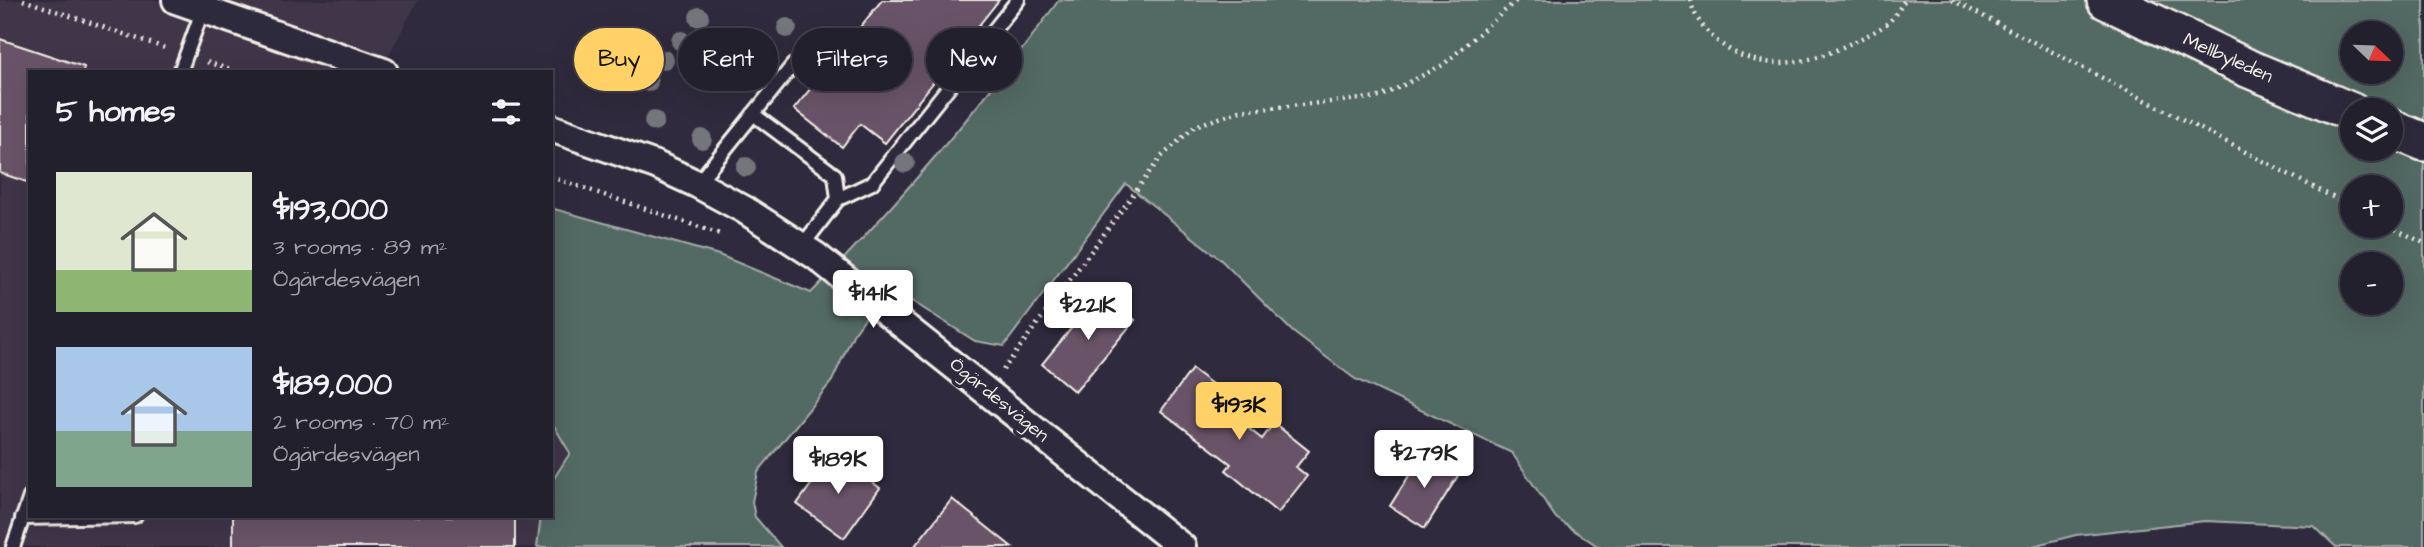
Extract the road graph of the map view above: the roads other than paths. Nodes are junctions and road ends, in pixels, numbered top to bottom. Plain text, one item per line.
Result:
1 (176, 0) edge
2 (1018, 0) edge
3 (2106, 0) edge
4 (203, 9) junction
5 (792, 66) edge
6 (181, 70) edge
7 (378, 70) edge
8 (2340, 107) edge
9 (753, 114) junction
10 (553, 129) edge
11 (2403, 133) edge
12 (2424, 142) edge
13 (697, 184) junction
14 (838, 199) junction
15 (802, 246) junction
16 (28, 502) edge
17 (22, 518) junction
18 (28, 518) edge
19 (13, 547) edge
20 (1182, 547) edge

1 - 4 street
2 - 14 lane
3 - 8 main road, Mellbyleden
4 - 6 lane
4 - 7 street
5 - 9 lane
9 - 13 lane
9 - 14 lane
10 - 13 street, Ögärdesvägen
11 - 12 main road
13 - 15 street, Ögärdesvägen
14 - 15 lane
15 - 20 street, Ögärdesvägen
16 - 17 lane
17 - 18 lane
17 - 19 lane

